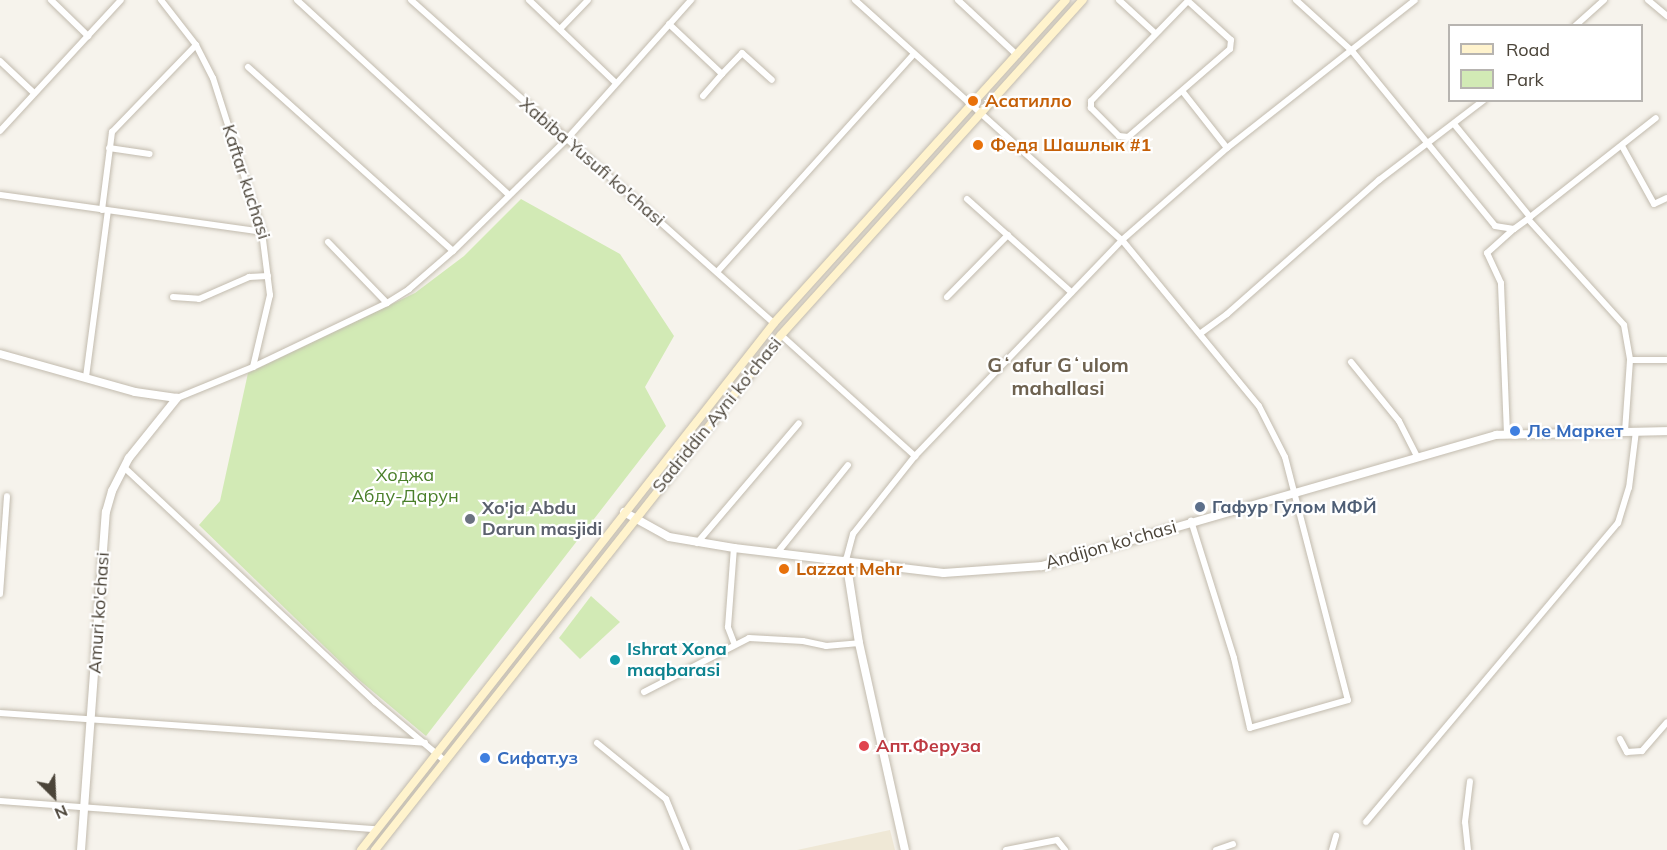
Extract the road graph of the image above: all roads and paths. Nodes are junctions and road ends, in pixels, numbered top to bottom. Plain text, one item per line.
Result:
1 (51, 0) edge
2 (121, 0) edge
3 (161, 0) edge
4 (297, 0) edge
5 (411, 0) edge
6 (529, 0) edge
7 (588, 0) edge
8 (692, 0) edge
9 (855, 0) edge
10 (958, 0) edge
11 (1066, 0) edge
12 (1083, 0) edge
13 (1119, 0) edge
14 (1296, 0) edge
15 (1415, 0) edge
16 (1604, 0) edge
17 (1648, 0) edge
18 (1667, 16) edge
19 (669, 24) junction
20 (1577, 24) edge
21 (560, 29) junction
22 (1155, 33) junction
23 (88, 36) junction
24 (196, 45) junction
25 (1352, 51) junction
26 (913, 55) junction
27 (1017, 55) junction
28 (0, 61) edge
29 (248, 67) dead end
30 (722, 74) junction
31 (772, 80) dead end
32 (616, 83) junction
33 (1183, 92) junction
34 (34, 93) junction
35 (703, 96) dead end
36 (1482, 102) edge
37 (969, 105) junction
38 (979, 111) junction
39 (1656, 118) dead end
40 (1454, 124) junction
41 (0, 131) edge
42 (566, 140) junction
43 (1426, 144) junction
44 (1622, 146) junction
45 (109, 148) junction
46 (1227, 148) junction
47 (150, 154) dead end
48 (0, 195) edge
49 (509, 195) junction
50 (1667, 198) edge
51 (967, 199) dead end
52 (105, 210) junction
53 (1529, 218) junction
54 (1514, 229) junction
55 (262, 232) junction
56 (1008, 235) junction
57 (1122, 240) junction
58 (328, 242) dead end
59 (453, 251) junction
60 (717, 272) junction
61 (268, 276) junction
62 (1071, 292) junction
63 (173, 297) dead end
64 (946, 297) dead end
65 (387, 303) junction
66 (774, 323) junction
67 (1201, 333) junction
68 (781, 335) junction
69 (0, 354) edge
70 (1630, 360) junction
71 (1667, 360) edge
72 (1351, 362) dead end
73 (253, 367) junction
74 (86, 377) junction
75 (177, 398) junction
76 (799, 423) dead end
77 (1625, 431) junction
78 (1636, 431) junction
79 (1667, 431) edge
80 (1507, 434) junction
81 (915, 456) junction
82 (1417, 456) junction
83 (848, 465) dead end
84 (126, 469) junction
85 (1291, 491) junction
86 (7, 496) dead end
87 (624, 512) junction
88 (634, 518) junction
89 (1191, 521) junction
90 (697, 543) junction
91 (734, 548) junction
92 (777, 553) junction
93 (846, 560) junction
94 (1, 570) edge
95 (0, 594) edge
96 (734, 643) junction
97 (859, 643) junction
98 (644, 692) dead end
99 (0, 713) edge
100 (90, 720) junction
101 (1667, 722) edge
102 (1620, 739) dead end
103 (425, 743) junction
104 (597, 743) dead end
105 (437, 754) junction
106 (445, 761) junction
107 (1470, 781) dead end
108 (0, 801) edge
109 (84, 808) junction
110 (1366, 822) dead end
111 (376, 829) junction
112 (1336, 836) dead end
113 (1233, 844) dead end
114 (81, 850) edge
115 (361, 850) edge
116 (375, 850) edge
117 (687, 850) edge
118 (905, 850) edge
119 (1006, 850) edge
120 (1065, 850) edge
121 (1216, 850) edge
122 (1332, 850) edge
123 (1468, 850) edge

1 - 23 street
2 - 23 street
3 - 24 street, Kaftar kuchasi
4 - 49 street
5 - 42 street, Xabiba Yusufi ko'chasi
6 - 21 street
7 - 21 street
8 - 19 street
9 - 26 street
10 - 27 street
11 - 27 main road, Sadriddin Ayni ko'chasi
12 - 38 main road, Sadriddin Ayni ko'chasi
13 - 22 street
14 - 25 street
15 - 25 street
16 - 20 street
17 - 18 street
19 - 30 street
19 - 32 street
21 - 32 street
22 - 33 street
22 - 33 street
23 - 34 street
24 - 45 street
24 - 55 street, Kaftar kuchasi
25 - 43 street
25 - 46 street
26 - 37 street
26 - 60 street
27 - 37 main road, Sadriddin Ayni ko'chasi
28 - 34 street
29 - 59 street
30 - 31 street
30 - 35 street
32 - 42 street
33 - 46 street
34 - 41 street
36 - 40 street
37 - 38 street
37 - 66 main road, Sadriddin Ayni ko'chasi
38 - 57 street
38 - 68 main road, Sadriddin Ayni ko'chasi
39 - 44 street
40 - 43 street
40 - 53 street
42 - 49 street
42 - 60 street, Xabiba Yusufi ko'chasi
43 - 54 street
43 - 67 street
44 - 50 street
44 - 53 street
45 - 47 street
45 - 52 street
46 - 57 street
48 - 52 street
49 - 59 street
51 - 56 street
52 - 55 street
52 - 74 street
53 - 54 street
53 - 70 street
54 - 80 street
55 - 61 street, Kaftar kuchasi
56 - 62 street
56 - 64 street
57 - 62 street
57 - 67 street
58 - 65 street
59 - 65 street
60 - 66 street, Xabiba Yusufi ko'chasi
61 - 63 street
61 - 73 street, Kaftar kuchasi
62 - 81 street
65 - 73 street
66 - 87 main road, Sadriddin Ayni ko'chasi
67 - 85 street
68 - 81 street
68 - 88 main road, Sadriddin Ayni ko'chasi
69 - 74 street
70 - 71 street
70 - 77 street
72 - 82 street
73 - 75 street
74 - 75 street
75 - 84 street, Amuri ko'chasi
76 - 90 street
77 - 78 street, Andijon ko'chasi
77 - 80 street, Andijon ko'chasi
78 - 79 street, Andijon ko'chasi
78 - 110 street
80 - 82 street, Andijon ko'chasi
81 - 93 street
82 - 85 street, Andijon ko'chasi
83 - 92 street
84 - 100 street, Amuri ko'chasi
84 - 103 street
85 - 89 street, Andijon ko'chasi
85 - 89 street
86 - 94 street
87 - 88 street, Andijon ko'chasi
87 - 105 main road, Sadriddin Ayni ko'chasi
88 - 90 street, Andijon ko'chasi
88 - 106 main road, Sadriddin Ayni ko'chasi
89 - 93 street, Andijon ko'chasi
90 - 91 street, Andijon ko'chasi
91 - 92 street, Andijon ko'chasi
91 - 96 street
92 - 93 street, Andijon ko'chasi
93 - 97 street
94 - 95 street
96 - 97 street
96 - 98 street
97 - 118 street
99 - 100 street
100 - 103 street
100 - 109 street, Amuri ko'chasi
101 - 102 street
103 - 105 street
104 - 117 street
105 - 106 street
105 - 111 main road, Sadriddin Ayni ko'chasi
106 - 116 main road, Sadriddin Ayni ko'chasi
107 - 123 street
108 - 109 street
109 - 111 street
109 - 114 street, Amuri ko'chasi
111 - 115 main road, Sadriddin Ayni ko'chasi
112 - 122 street
113 - 121 street
119 - 120 street

